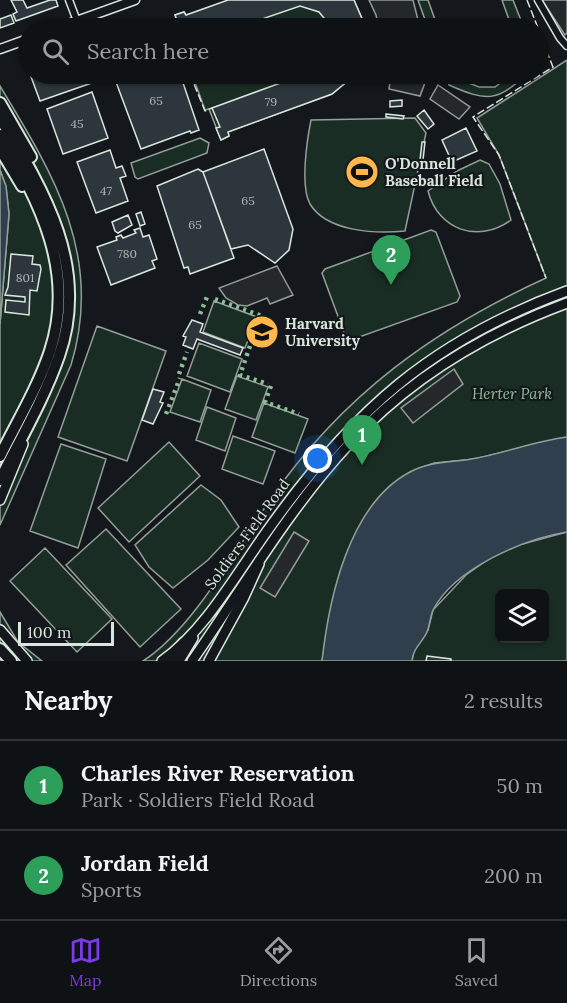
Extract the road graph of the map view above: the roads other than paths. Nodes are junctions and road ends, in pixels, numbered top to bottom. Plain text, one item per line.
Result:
1 (69, 0) edge
2 (135, 0) edge
3 (538, 0) edge
4 (76, 18) edge
5 (85, 18) edge
6 (548, 18) edge
7 (549, 19) edge
8 (18, 43) edge
9 (567, 46) edge
10 (0, 49) edge
11 (0, 103) edge
12 (0, 118) edge
13 (0, 135) edge
14 (0, 149) edge
15 (42, 189) junction
16 (46, 225) junction
17 (567, 291) edge
18 (567, 303) edge
19 (33, 413) junction
20 (0, 456) edge
21 (0, 480) edge
22 (0, 500) edge
23 (259, 564) junction
24 (0, 630) edge
25 (196, 630) junction
26 (184, 643) junction
27 (0, 649) edge
28 (11, 661) edge
29 (27, 661) edge
30 (162, 661) edge
31 (169, 661) edge
32 (179, 661) edge
33 (192, 661) edge
34 (209, 661) edge

1 - 4 street
2 - 5 main road
3 - 6 street
7 - 9 street
8 - 10 main road
11 - 15 highway
12 - 15 highway
13 - 16 highway
14 - 16 highway
15 - 19 highway
16 - 20 highway
17 - 25 main road, Soldiers Field Road
18 - 23 main road, Soldiers Field Road
19 - 21 highway
19 - 22 main road
23 - 33 main road, Soldiers Field Road
23 - 34 main road
24 - 29 main road
25 - 26 main road, Soldiers Field Road
25 - 32 main road
26 - 30 main road, Soldiers Field Road
26 - 31 highway
27 - 28 highway

